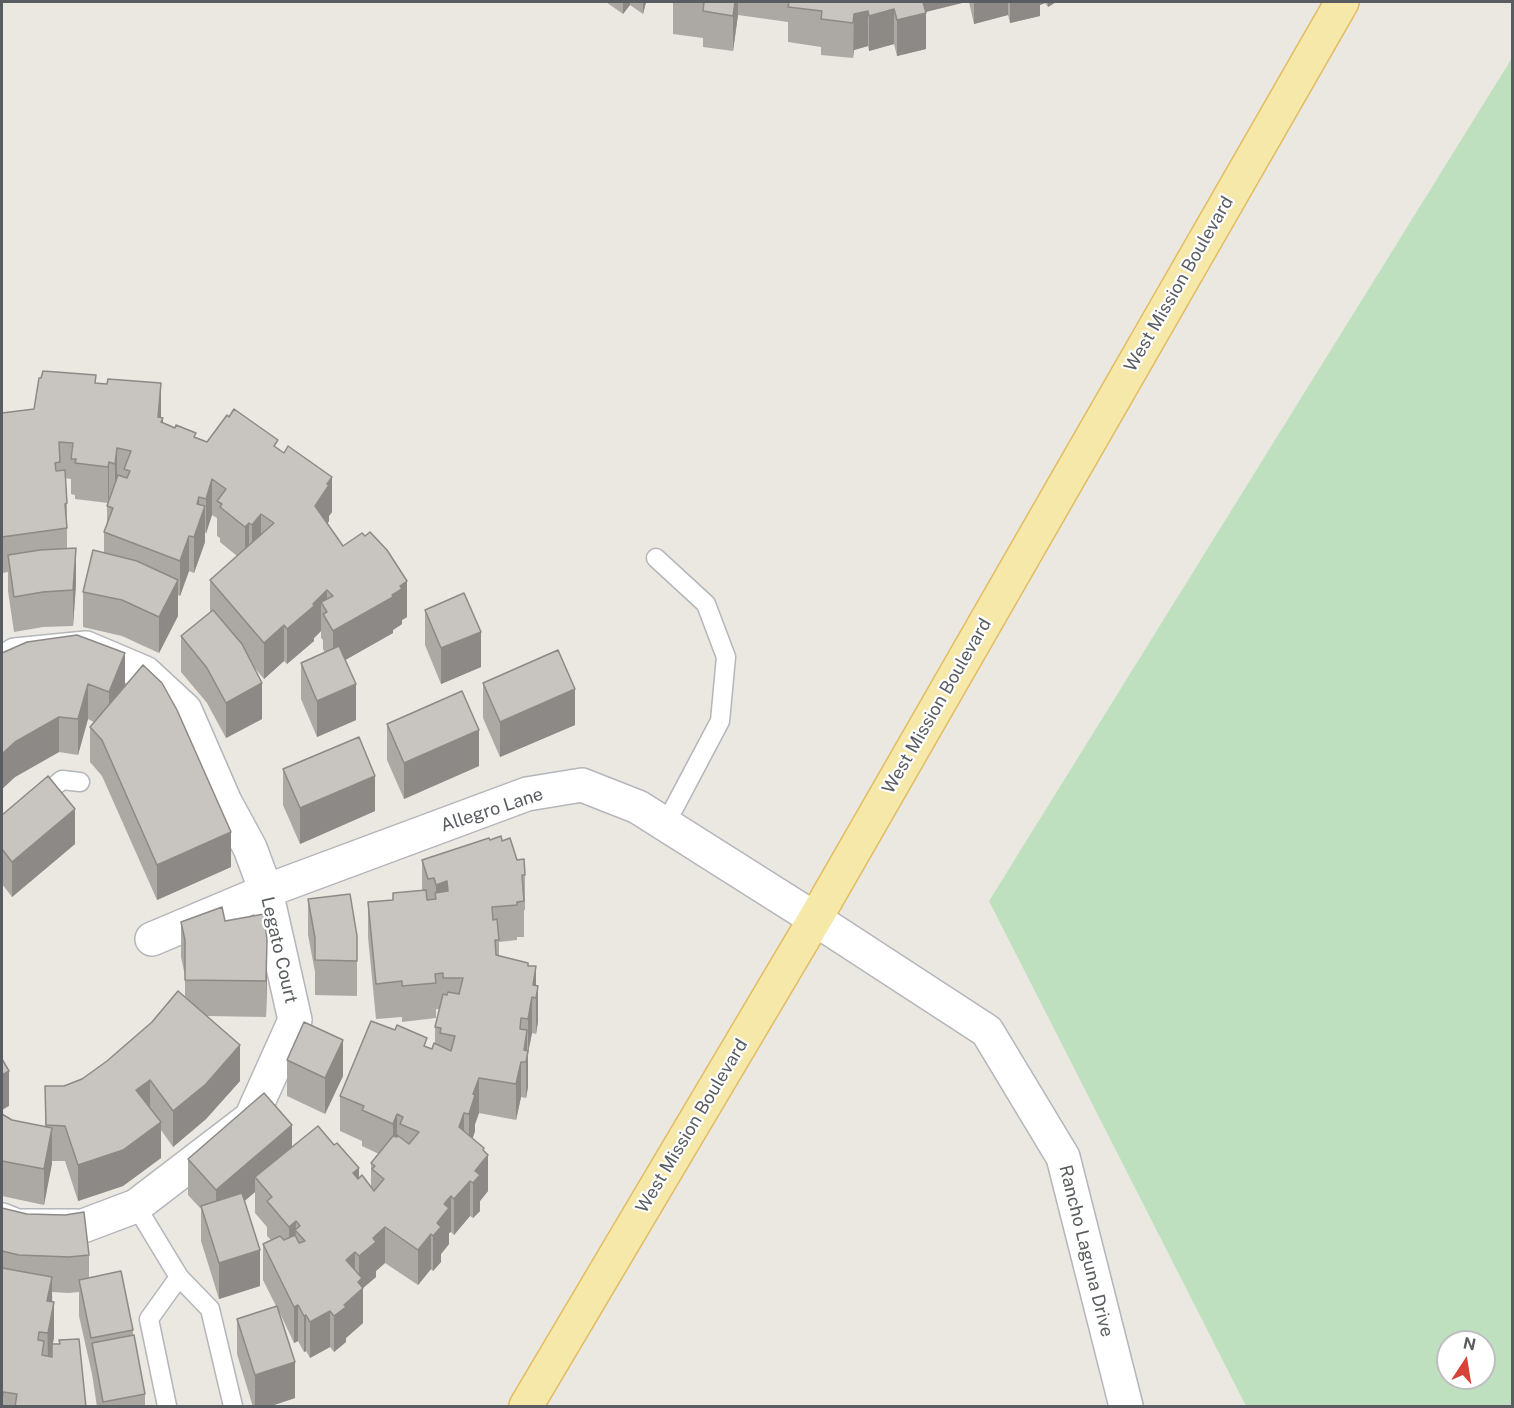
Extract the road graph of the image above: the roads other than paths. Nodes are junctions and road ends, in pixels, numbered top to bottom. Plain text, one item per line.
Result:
1 (1342, 2) edge
2 (656, 558) dead end
3 (2, 663) edge
4 (80, 782) dead end
5 (665, 825) junction
6 (2, 830) edge
7 (266, 891) junction
8 (815, 919) junction
9 (152, 939) dead end
10 (136, 1206) junction
11 (2, 1220) edge
12 (179, 1276) junction
13 (167, 1407) edge
14 (233, 1407) edge
15 (526, 1407) edge
16 (1126, 1407) edge

1 - 8 main road, West Mission Boulevard
2 - 5 lane
3 - 7 street, Legato Court
4 - 6 lane
5 - 7 street, Allegro Lane
5 - 8 street, Allegro Lane
7 - 9 street, Allegro Lane
7 - 10 street, Legato Court
8 - 15 main road, West Mission Boulevard
8 - 16 street, Rancho Laguna Drive
10 - 11 street, Legato Court
10 - 12 lane
12 - 13 lane
12 - 14 lane

